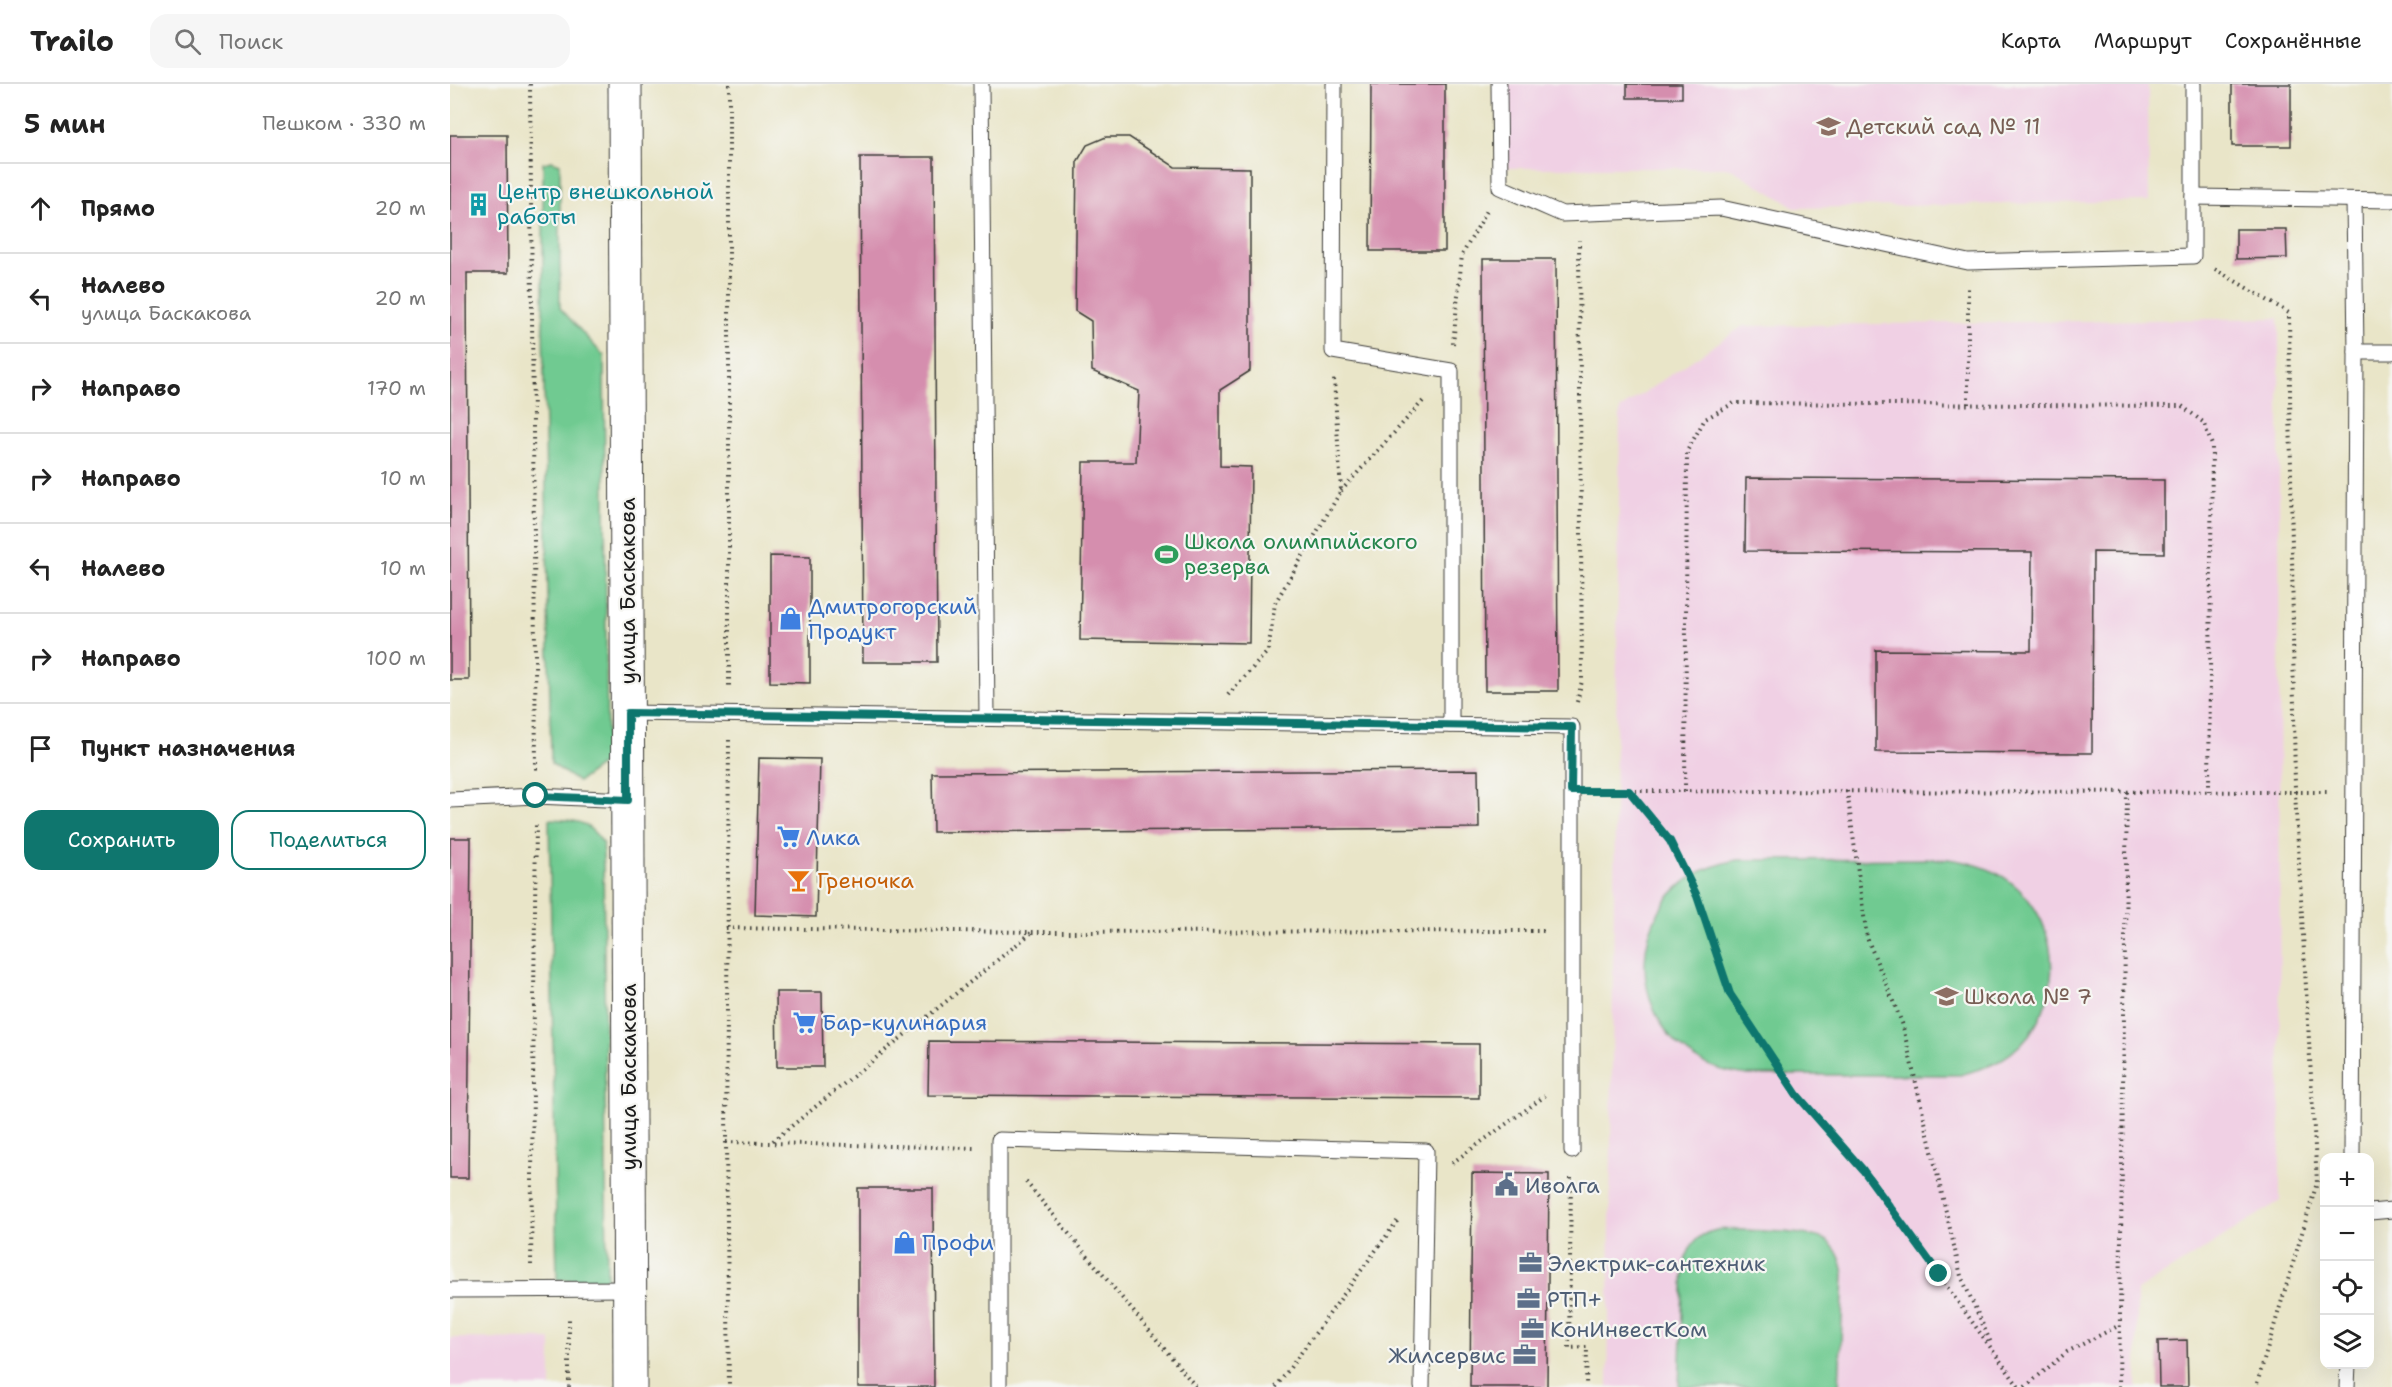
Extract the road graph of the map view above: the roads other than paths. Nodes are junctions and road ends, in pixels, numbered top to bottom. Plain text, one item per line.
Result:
1 (625, 84) edge
2 (981, 84) edge
3 (1334, 84) edge
4 (1499, 84) edge
5 (2193, 84) edge
6 (2193, 197) junction
7 (2354, 200) junction
8 (2392, 200) edge
9 (2356, 352) junction
10 (2392, 352) edge
11 (628, 713) junction
12 (987, 718) junction
13 (1451, 725) junction
14 (450, 800) edge
15 (628, 800) junction
16 (1572, 1151) road end
17 (2352, 1153) edge
18 (2392, 1210) edge
19 (2374, 1212) edge
20 (629, 1288) junction
21 (450, 1290) edge
22 (2348, 1369) edge
23 (630, 1387) edge
24 (999, 1387) edge
25 (1422, 1387) edge
26 (2347, 1387) edge

1 - 11 street, улица Баскакова
2 - 12 lane
3 - 13 lane
4 - 6 lane
5 - 6 lane
6 - 7 lane
7 - 8 lane
7 - 9 lane
9 - 10 lane
9 - 17 lane
11 - 12 lane
11 - 15 street, улица Баскакова
12 - 13 lane
13 - 16 lane
14 - 15 lane
15 - 20 street, улица Баскакова
18 - 19 lane
20 - 21 lane
20 - 23 street, улица Баскакова
22 - 26 lane
24 - 25 lane

